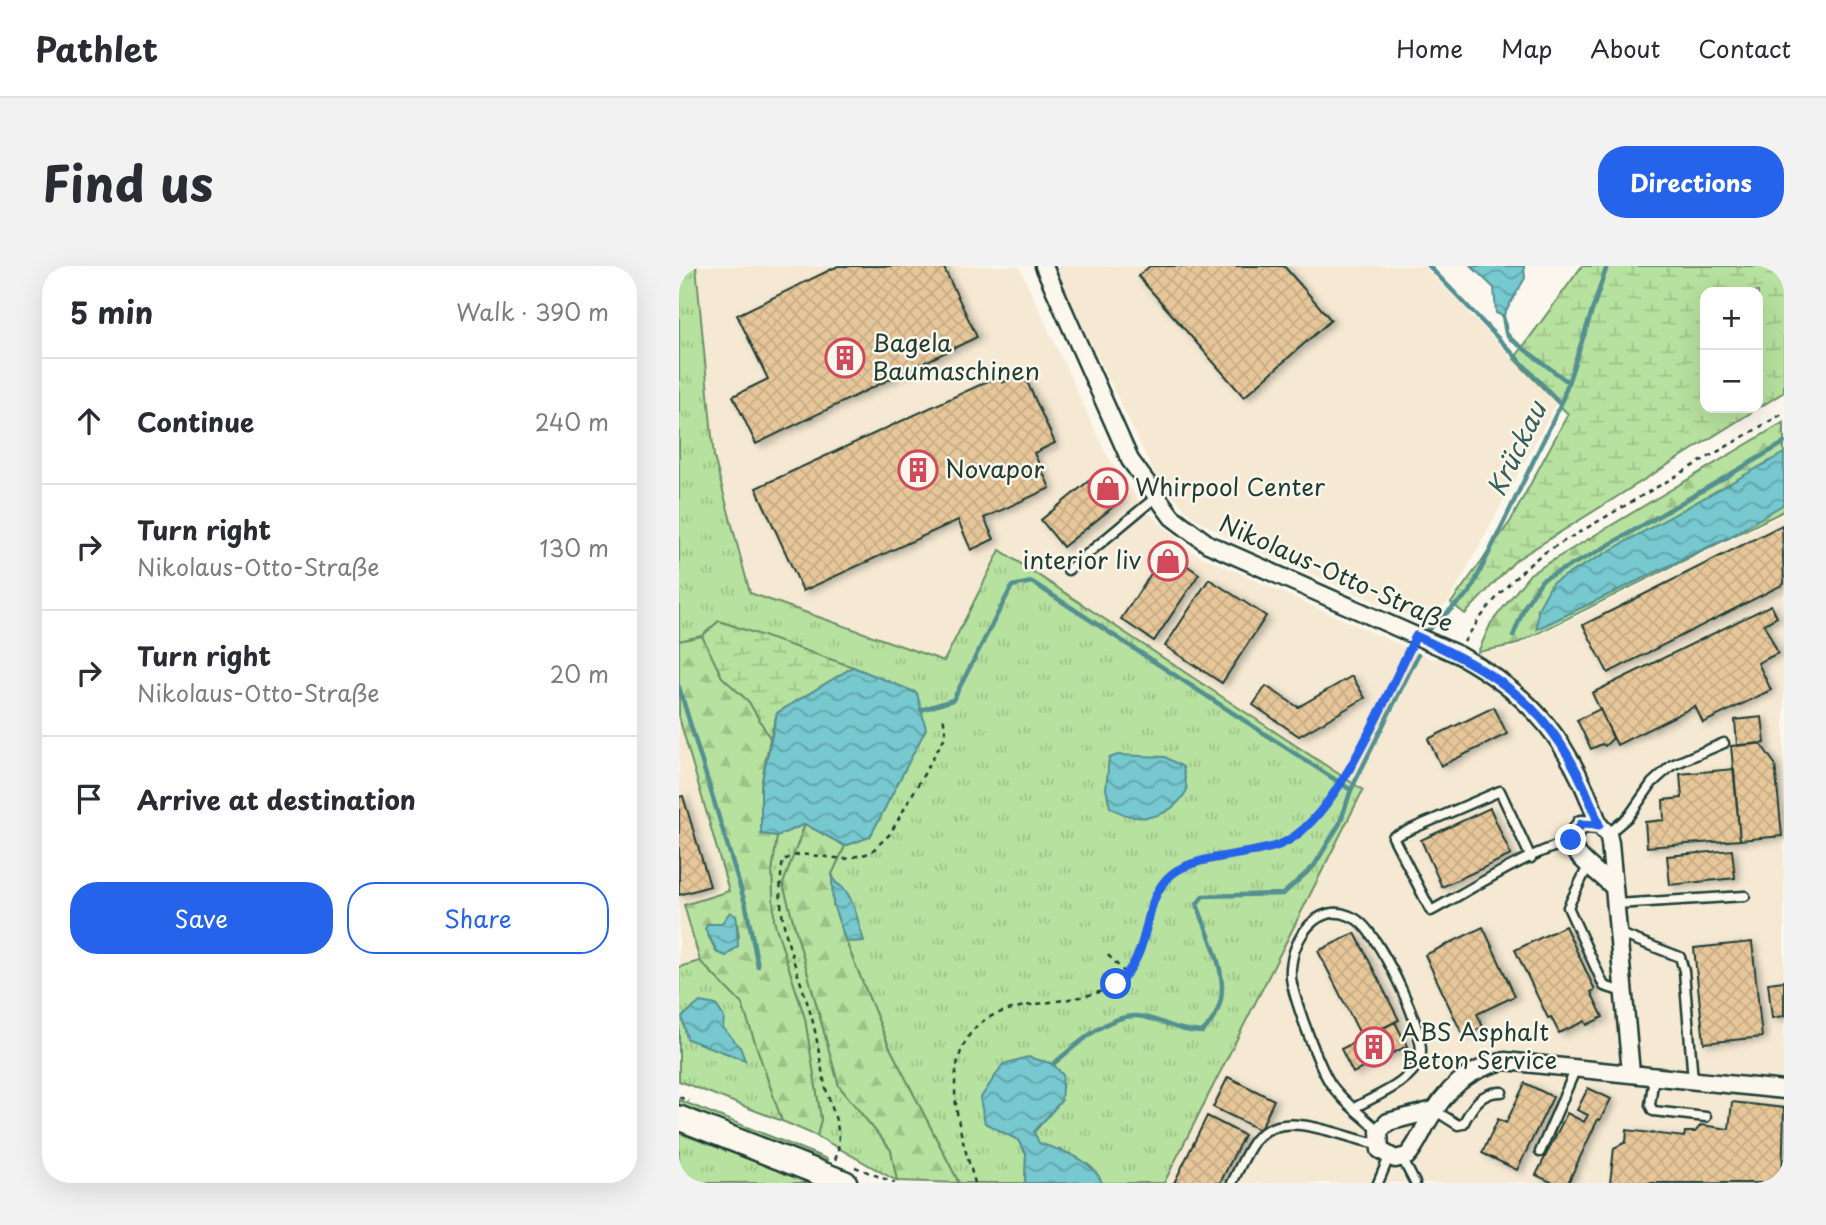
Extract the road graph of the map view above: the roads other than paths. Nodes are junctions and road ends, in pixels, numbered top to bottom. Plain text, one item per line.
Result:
1 (1044, 266) edge
2 (1156, 497) junction
3 (1068, 570) dead end
4 (1724, 743) dead end
5 (1604, 829) junction
6 (1571, 843) junction
7 (1531, 858) junction
8 (1589, 864) junction
9 (1745, 896) dead end
10 (1615, 897) junction
11 (1618, 933) junction
12 (1623, 992) junction
13 (1576, 1068) junction
14 (1631, 1073) junction
15 (1654, 1076) junction
16 (1693, 1080) junction
17 (1784, 1090) edge
18 (1503, 1092) dead end
19 (1354, 1108) junction
20 (1434, 1111) junction
21 (1706, 1117) dead end
22 (679, 1118) edge
23 (1378, 1138) junction
24 (1541, 1152) dead end
25 (1396, 1158) junction
26 (838, 1180) edge
27 (1232, 1183) edge
28 (1378, 1183) edge
29 (1415, 1183) edge

1 - 2 street, Nikolaus-Otto-Straße
2 - 3 lane
2 - 5 street, Nikolaus-Otto-Straße
4 - 5 lane
5 - 6 street
5 - 10 street, Nikolaus-Otto-Straße
6 - 7 lane
6 - 8 street
7 - 7 lane
8 - 10 street
8 - 12 lane
9 - 10 lane
10 - 11 street, Nikolaus-Otto-Straße
11 - 12 street, Nikolaus-Otto-Straße
11 - 16 lane
12 - 14 street, Nikolaus-Otto-Straße
13 - 14 street
13 - 20 street
13 - 24 lane
14 - 15 street
15 - 16 street
15 - 21 lane
16 - 17 street
18 - 20 lane
19 - 19 lane
19 - 23 lane
20 - 23 street
20 - 25 street
22 - 26 main road
23 - 25 street
23 - 27 lane
25 - 28 lane
25 - 29 lane

